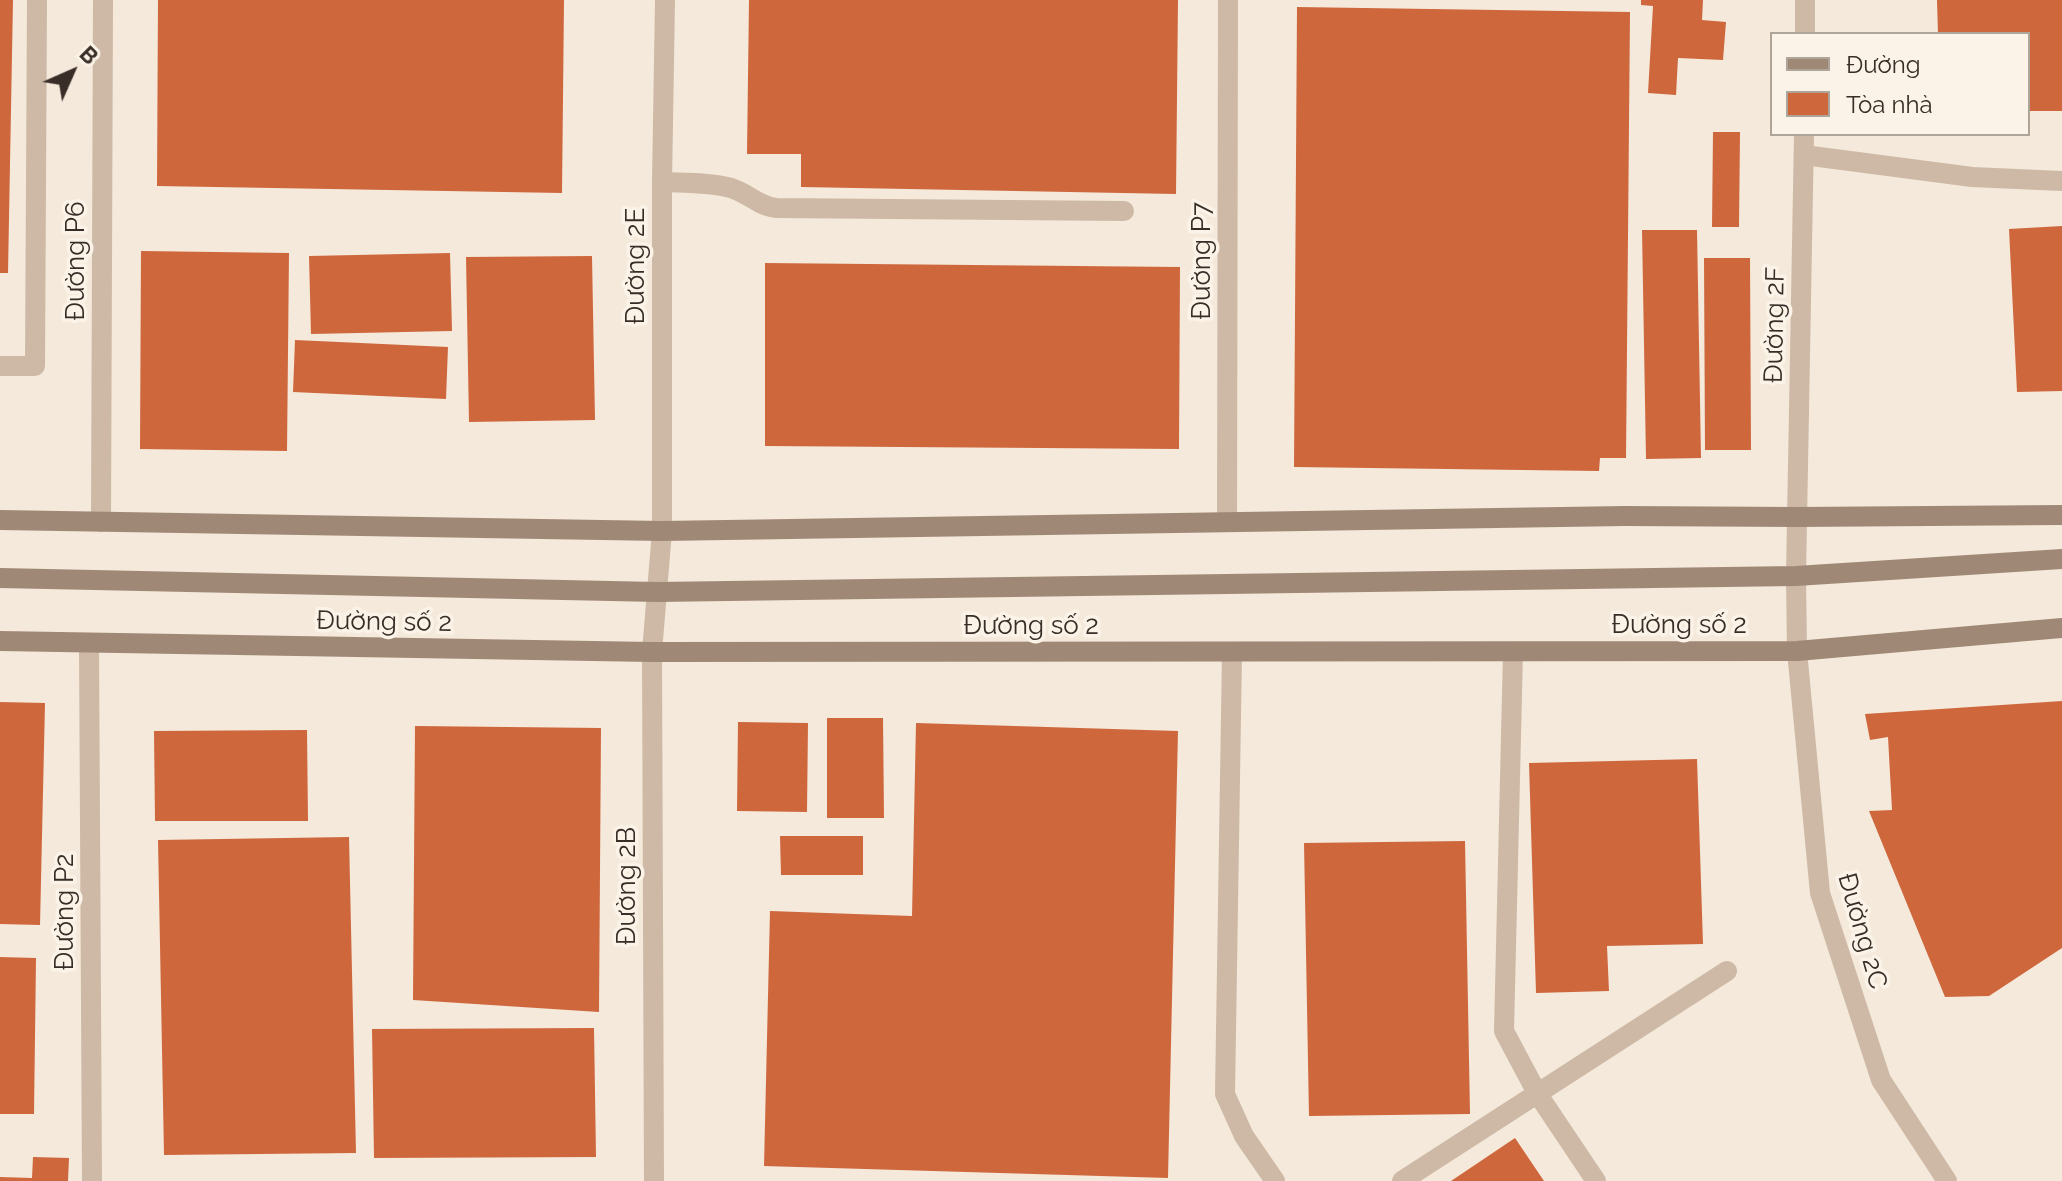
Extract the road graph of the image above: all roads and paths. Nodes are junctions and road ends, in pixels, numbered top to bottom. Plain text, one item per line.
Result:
1 (37, 0) edge
2 (103, 0) edge
3 (665, 0) edge
4 (1228, 0) edge
5 (1805, 0) edge
6 (1805, 32) edge
7 (1804, 136) edge
8 (1804, 155) junction
9 (2062, 181) edge
10 (662, 182) junction
11 (1124, 211) dead end
12 (0, 366) edge
13 (2062, 515) edge
14 (1797, 517) junction
15 (0, 520) edge
16 (101, 522) junction
17 (1227, 522) junction
18 (662, 531) junction
19 (2062, 559) edge
20 (1796, 576) junction
21 (0, 578) edge
22 (657, 592) junction
23 (2062, 628) edge
24 (0, 641) edge
25 (89, 643) junction
26 (1797, 651) junction
27 (652, 652) junction
28 (1232, 652) junction
29 (1513, 652) junction
30 (1727, 971) dead end
31 (1537, 1093) junction
32 (92, 1181) edge
33 (654, 1181) edge
34 (1275, 1181) edge
35 (1402, 1181) edge
36 (1596, 1181) edge
37 (1947, 1181) edge

1 - 12 street
2 - 16 street, Đường P6
3 - 10 street, Đường 2E
4 - 17 street, Đường P7
5 - 6 street
7 - 8 street, Đường 2F
8 - 9 street
8 - 14 street, Đường 2F
10 - 11 street
10 - 18 street, Đường 2E
13 - 14 main road
14 - 17 main road
14 - 20 street, Đường 2F
15 - 16 main road
16 - 18 main road
17 - 18 main road
18 - 22 street, Đường 2E
19 - 20 main road, Đường số 2
20 - 22 main road, Đường số 2
20 - 26 street, Đường 2C
21 - 22 main road, Đường số 2
22 - 27 street, Đường 2B
23 - 26 main road, Đường số 2
24 - 25 main road, Đường số 2
25 - 27 main road, Đường số 2
25 - 32 street, Đường P2
26 - 29 main road, Đường số 2
26 - 37 street, Đường 2C
27 - 28 main road, Đường số 2
27 - 33 street, Đường 2B
28 - 29 main road, Đường số 2
28 - 34 street
29 - 31 street
30 - 31 street
31 - 35 street
31 - 36 street

